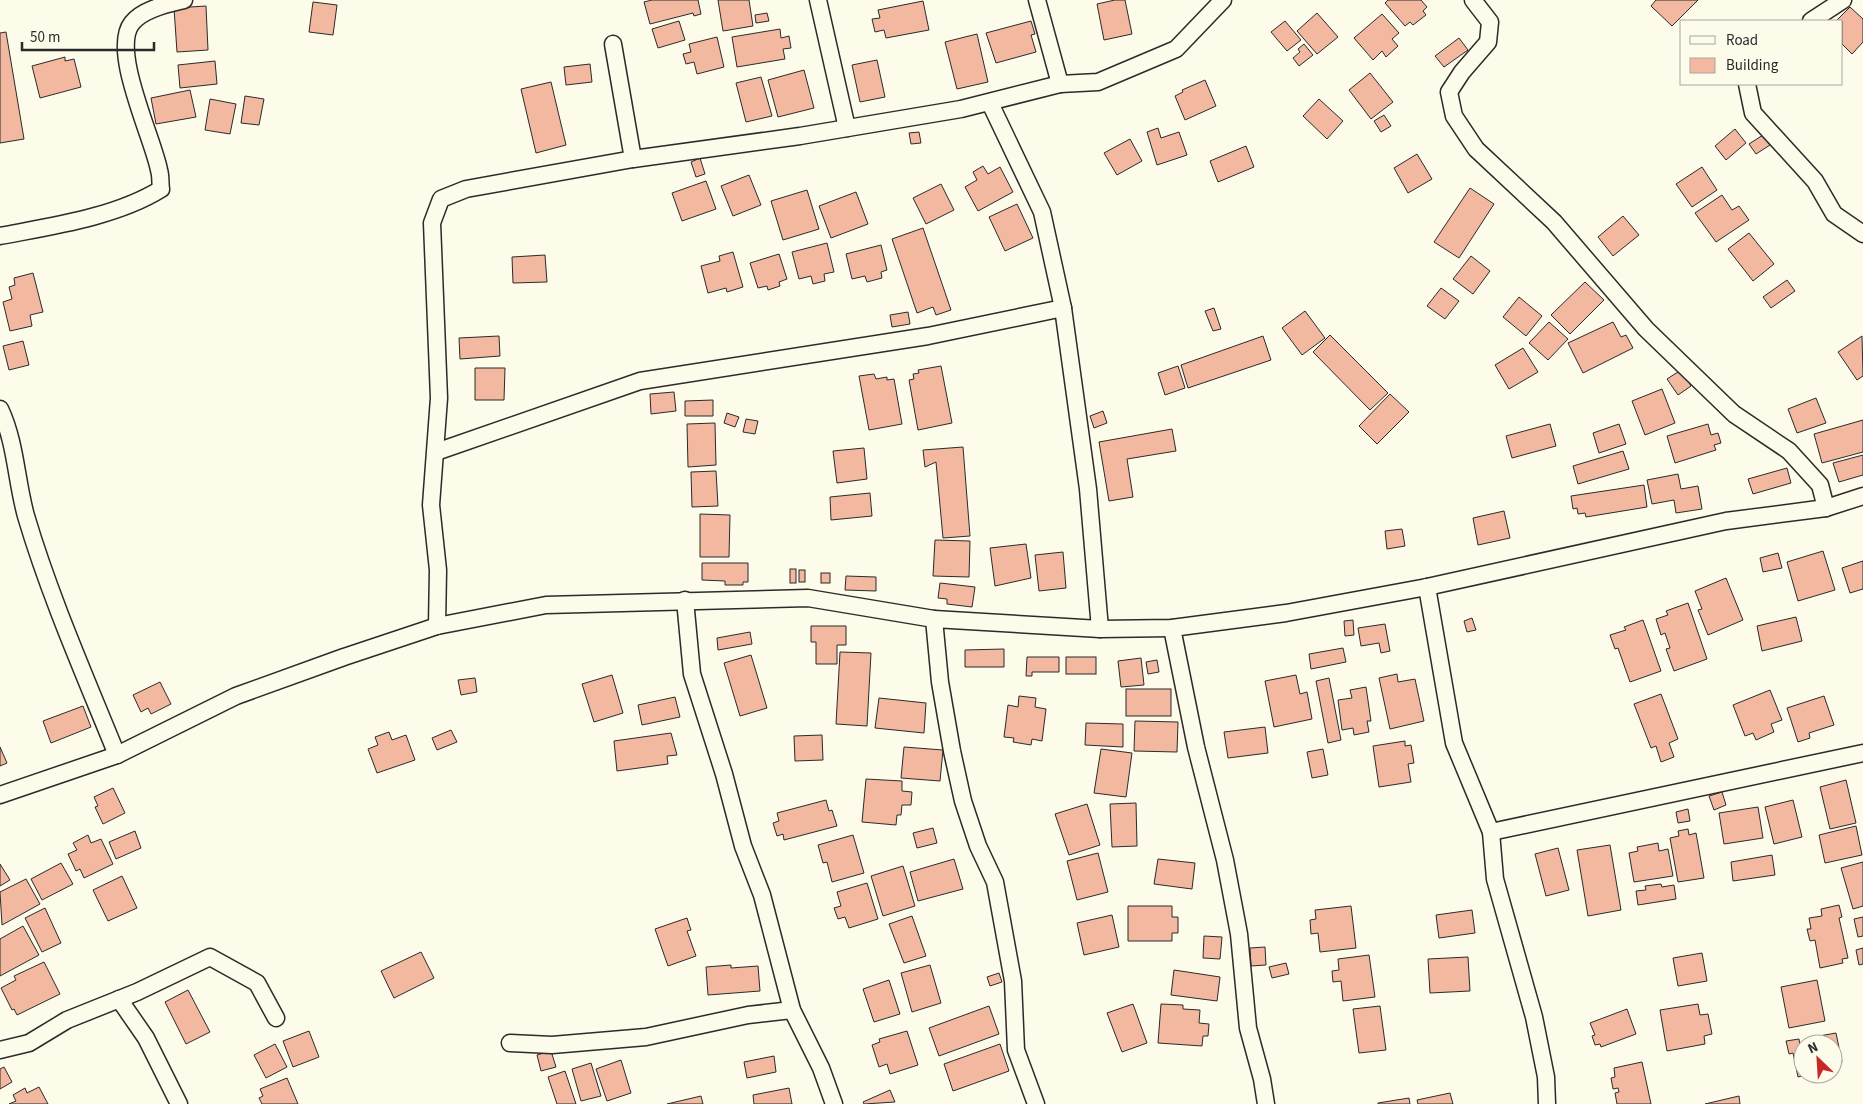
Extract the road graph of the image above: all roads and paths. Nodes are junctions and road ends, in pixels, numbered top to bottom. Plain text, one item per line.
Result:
1 (184, 0) edge
2 (818, 0) edge
3 (1037, 0) edge
4 (1223, 0) edge
5 (1473, 0) edge
6 (1836, 2) edge
7 (1812, 20) edge
8 (613, 44) dead end
9 (1060, 84) junction
10 (1747, 85) edge
11 (990, 103) junction
12 (847, 128) junction
13 (633, 159) junction
14 (1863, 234) edge
15 (0, 236) edge
16 (1063, 308) junction
17 (0, 408) edge
18 (436, 452) junction
19 (1863, 496) edge
20 (1826, 508) junction
21 (1427, 587) junction
22 (686, 600) junction
23 (934, 619) junction
24 (438, 626) junction
25 (1172, 628) junction
26 (1100, 629) junction
27 (1863, 753) edge
28 (117, 755) junction
29 (0, 795) edge
30 (1491, 832) junction
31 (119, 999) junction
32 (792, 1010) junction
33 (276, 1018) dead end
34 (510, 1043) dead end
35 (2, 1047) edge
36 (178, 1104) edge
37 (834, 1104) edge
38 (1036, 1104) edge
39 (1266, 1104) edge
40 (1547, 1104) edge

1 - 15 street
2 - 12 street
3 - 9 street
4 - 9 street
5 - 20 street
6 - 7 street
8 - 13 street
9 - 11 street
10 - 14 street
11 - 12 street
11 - 16 street
12 - 13 street
13 - 18 street
16 - 18 street
16 - 26 street
17 - 28 street
18 - 24 street
19 - 20 street
20 - 21 street
21 - 25 street
21 - 30 street
22 - 23 street
22 - 24 street
22 - 32 street
23 - 26 street
23 - 38 street
24 - 28 street
25 - 26 street
25 - 39 street
27 - 30 street
28 - 29 street
30 - 40 street
31 - 33 street
31 - 35 street
31 - 36 street
32 - 34 street
32 - 37 street

